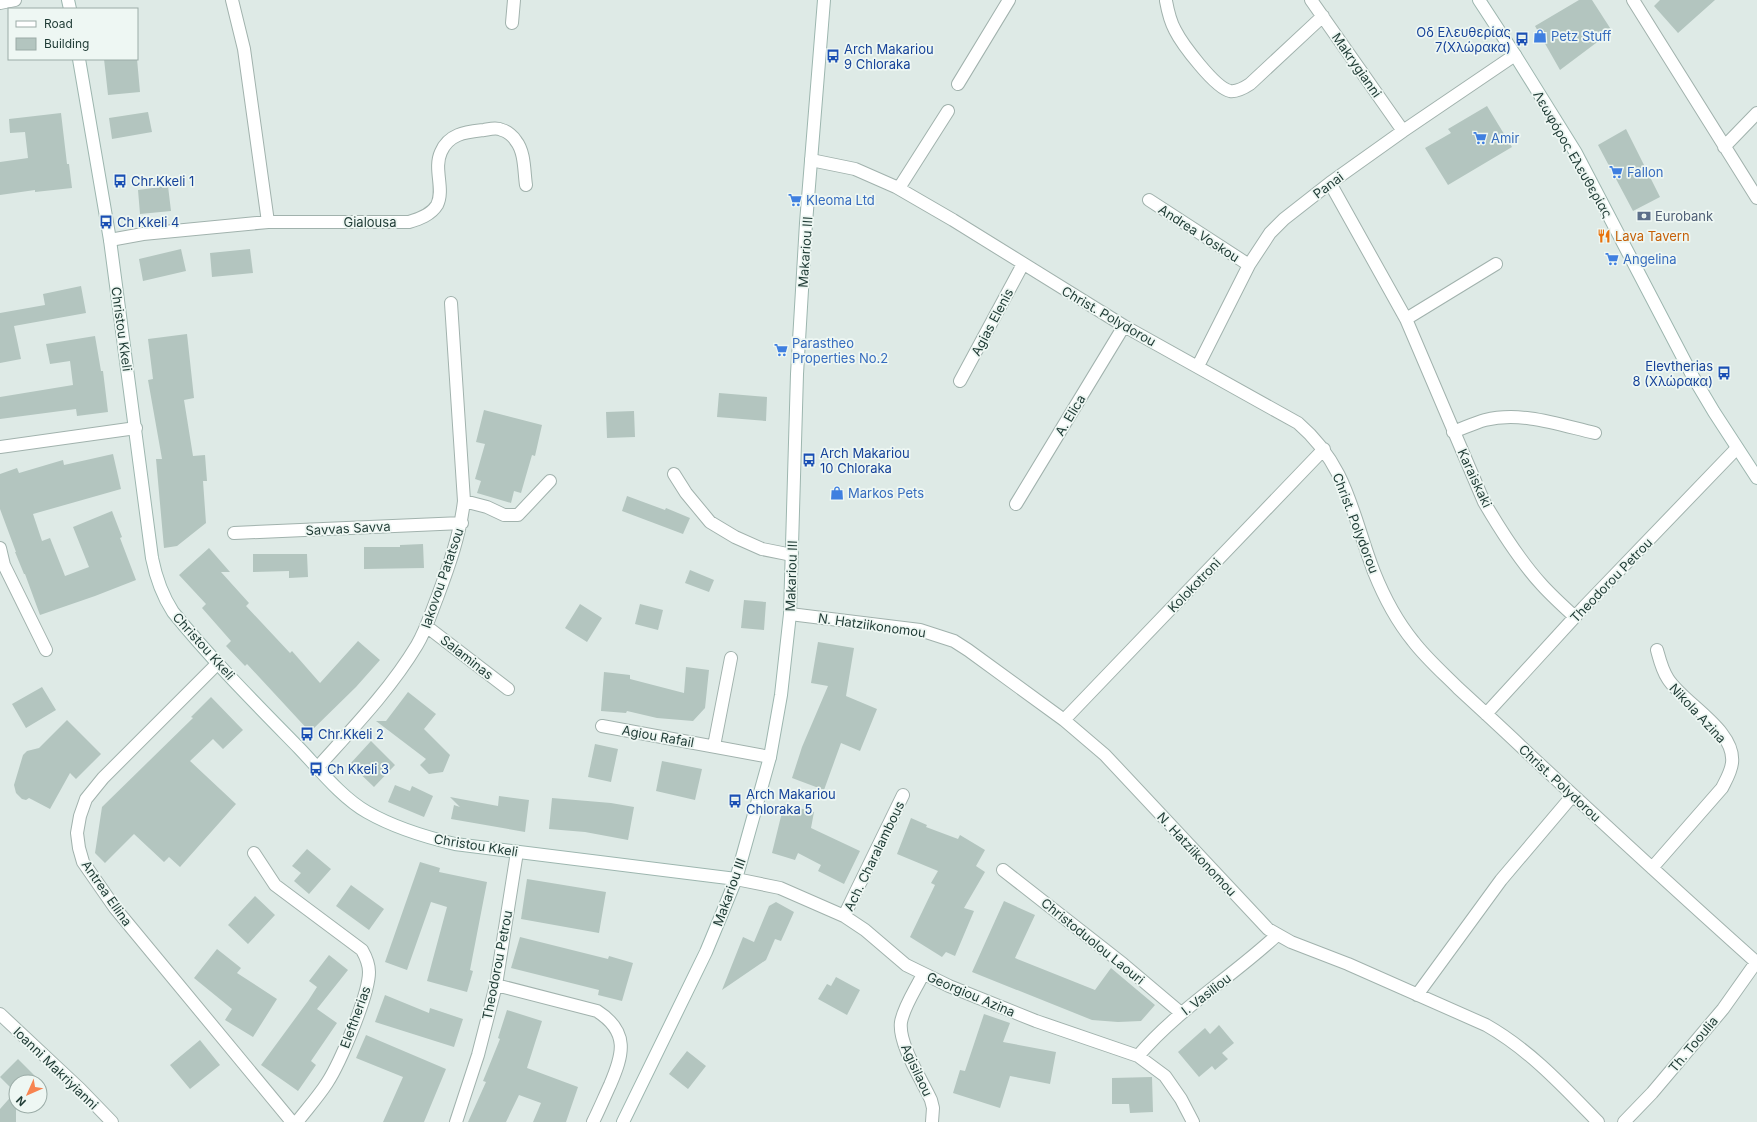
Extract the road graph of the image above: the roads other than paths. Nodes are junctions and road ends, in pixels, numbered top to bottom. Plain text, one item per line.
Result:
1 (15, 0) edge
2 (232, 0) edge
3 (514, 0) edge
4 (824, 0) edge
5 (1009, 0) edge
6 (1312, 0) edge
7 (1478, 0) edge
8 (1633, 0) edge
9 (1166, 2) dead end
10 (0, 3) edge
11 (1323, 16) junction
12 (512, 23) dead end
13 (1515, 55) junction
14 (79, 60) edge
15 (958, 84) dead end
16 (948, 110) dead end
17 (1757, 113) edge
18 (1403, 131) junction
19 (1724, 147) junction
20 (811, 160) junction
21 (1330, 183) junction
22 (526, 185) dead end
23 (899, 188) junction
24 (1757, 198) edge
25 (1149, 200) dead end
26 (268, 222) junction
27 (110, 240) junction
28 (1023, 264) junction
29 (1496, 264) dead end
30 (1249, 265) junction
31 (451, 303) dead end
32 (1406, 319) junction
33 (1124, 326) junction
34 (1198, 366) junction
35 (960, 380) dead end
36 (136, 428) junction
37 (1453, 432) junction
38 (1595, 434) dead end
39 (0, 447) edge
40 (1737, 448) junction
41 (1324, 449) junction
42 (674, 474) dead end
43 (1757, 478) edge
44 (550, 480) dead end
45 (464, 501) junction
46 (1016, 504) dead end
47 (462, 523) junction
48 (234, 533) dead end
49 (0, 548) edge
50 (792, 555) junction
51 (790, 614) junction
52 (1575, 617) junction
53 (426, 626) junction
54 (46, 650) dead end
55 (1657, 650) dead end
56 (731, 658) dead end
57 (218, 662) junction
58 (508, 689) dead end
59 (1486, 714) junction
60 (1064, 720) junction
61 (602, 726) dead end
62 (714, 746) junction
63 (770, 756) junction
64 (317, 768) junction
65 (903, 795) dead end
66 (1573, 795) junction
67 (517, 852) junction
68 (254, 854) dead end
69 (1652, 868) junction
70 (1003, 870) dead end
71 (736, 879) junction
72 (844, 916) junction
73 (1277, 935) junction
74 (1757, 962) edge
75 (923, 974) junction
76 (496, 985) junction
77 (1417, 995) junction
78 (1181, 1013) junction
79 (0, 1014) edge
80 (1138, 1056) junction
81 (112, 1122) edge
82 (292, 1122) edge
83 (297, 1122) edge
84 (456, 1122) edge
85 (593, 1122) edge
86 (623, 1122) edge
87 (932, 1122) edge
88 (1193, 1122) edge
89 (1598, 1122) edge
90 (1624, 1122) edge

1 - 10 street
2 - 26 street
3 - 12 street
4 - 20 street, Makariou III
5 - 15 street
6 - 11 street, Makrygianni
7 - 13 street, Λεωφόρος Ελευθερίας
8 - 19 street
9 - 11 street
11 - 18 street, Makrygianni
13 - 18 street, Panai
13 - 40 street, Λεωφόρος Ελευθερίας
14 - 27 street, Christou Kkeli
16 - 23 street
17 - 19 street
18 - 21 street, Panai
19 - 24 street
20 - 23 street, Christ. Polydorou
20 - 50 street, Makariou III
21 - 30 street, Panai
21 - 32 street, Karaiskaki
22 - 26 street, Gialousa
23 - 28 street, Christ. Polydorou
25 - 30 street, Andrea Voskou
26 - 27 street, Gialousa
27 - 36 street, Christou Kkeli
28 - 33 street, Christ. Polydorou
28 - 35 street, Agias Elenis
29 - 32 street
30 - 34 street, Panai
31 - 45 street, Iakovou Patatsou
32 - 37 street, Karaiskaki
33 - 34 street, Christ. Polydorou
33 - 46 street, A. Elica
34 - 41 street, Christ. Polydorou
36 - 39 street
36 - 57 street, Christou Kkeli
37 - 38 street
37 - 52 street, Karaiskaki
40 - 43 street, Λεωφόρος Ελευθερίας
40 - 52 street, Theodorou Petrou
41 - 59 street, Christ. Polydorou
41 - 60 street, Kolokotroni
42 - 50 street
44 - 45 street
45 - 47 street, Iakovou Patatsou
47 - 48 street, Savvas Savva
47 - 53 street, Iakovou Patatsou
49 - 54 street
50 - 51 street, Makariou III
51 - 60 street, N. Hatziikonomou
51 - 63 street, Makariou III
52 - 59 street, Theodorou Petrou
53 - 58 street, Salaminas
53 - 64 street, Iakovou Patatsou
55 - 69 street, Nikola Azina
56 - 62 street
57 - 64 street, Christou Kkeli
57 - 82 street, Antrea Ellina
59 - 66 street, Christ. Polydorou
60 - 73 street, N. Hatziikonomou
61 - 62 street, Agiou Rafail
62 - 63 street, Agiou Rafail
63 - 71 street, Makariou III
64 - 67 street, Christou Kkeli
65 - 72 street, Ach. Charalambous
66 - 69 street, Christ. Polydorou
66 - 77 street
67 - 71 street, Christou Kkeli
67 - 76 street, Theodorou Petrou
68 - 83 street, Eleftherias
69 - 74 street, Christ. Polydorou
70 - 78 street, Christoduolou Laouri
71 - 72 street, Georgiou Azina
71 - 86 street, Makariou III
72 - 75 street, Georgiou Azina
73 - 77 street, N. Hatziikonomou
73 - 78 street, I. Vasiliou
74 - 90 street, Th. Tooulia
75 - 80 street, Georgiou Azina
75 - 87 street, Agisilaou
76 - 84 street, Theodorou Petrou
76 - 85 street
77 - 89 street, N. Hatziikonomou
78 - 80 street, I. Vasiliou
79 - 81 street, Ioanni Makriyianni
80 - 88 street, Georgiou Azina

